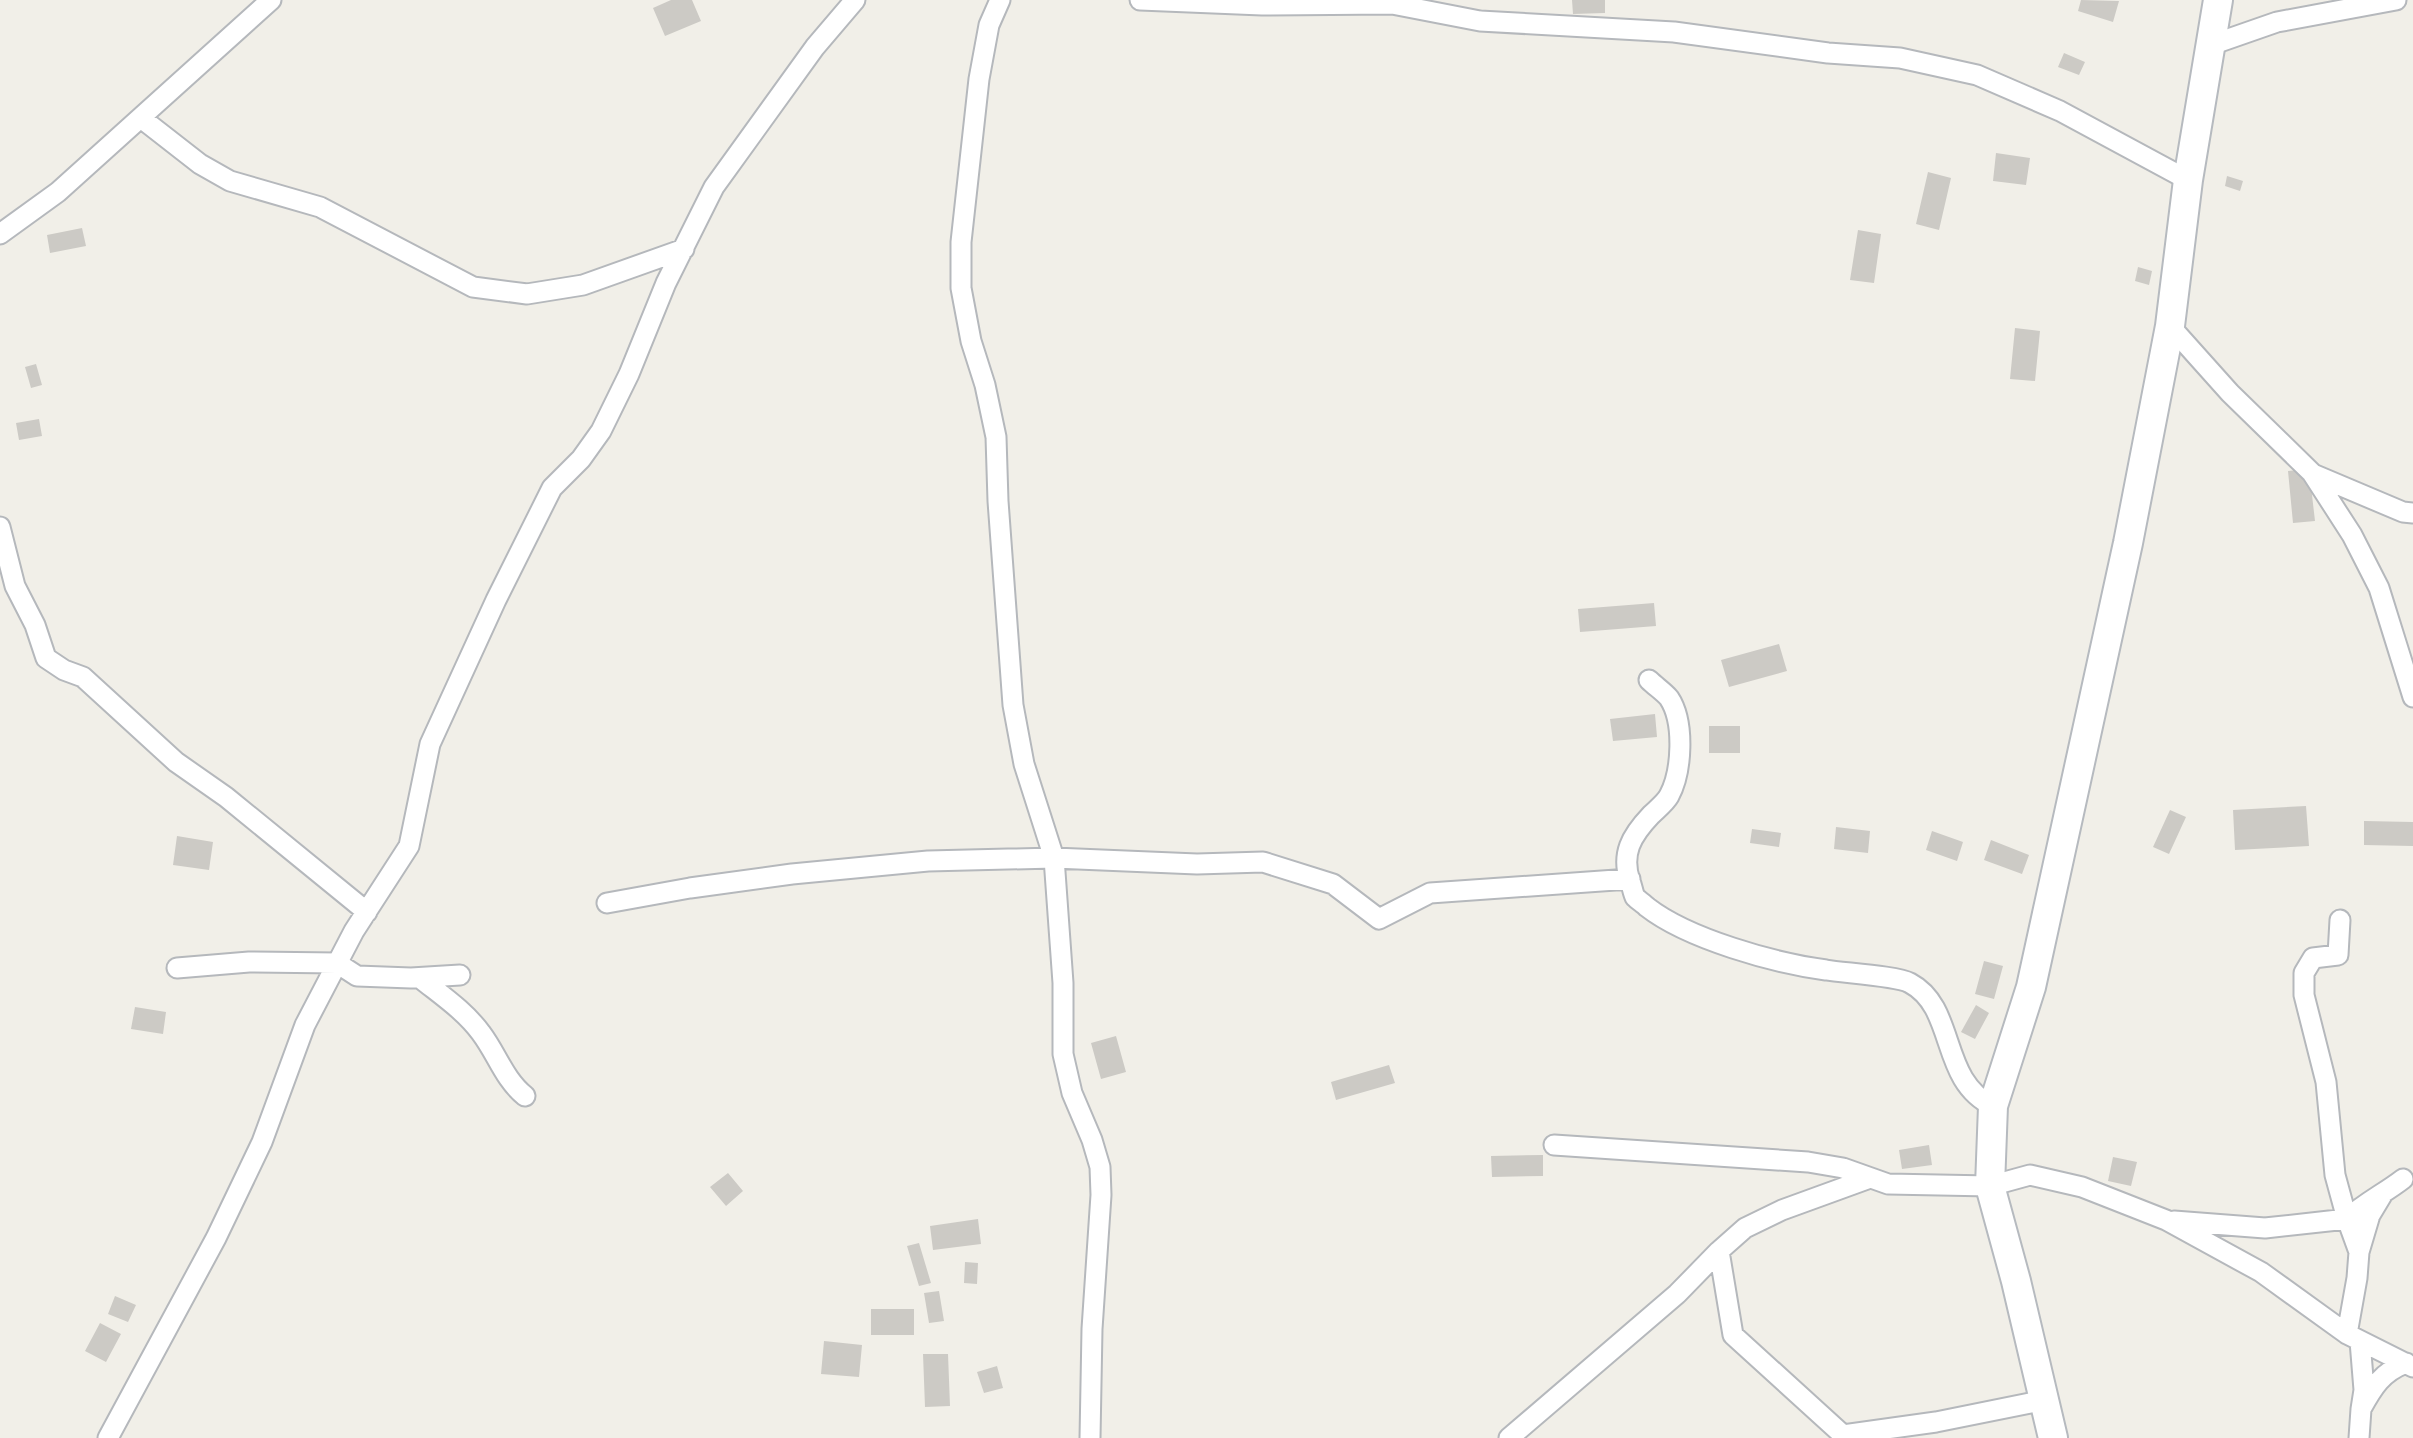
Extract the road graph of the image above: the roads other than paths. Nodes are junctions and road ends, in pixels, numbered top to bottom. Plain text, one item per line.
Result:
1 (271, 0) edge
2 (855, 0) edge
3 (1140, 0) edge
4 (2218, 0) edge
5 (2396, 0) edge
6 (997, 2) edge
7 (2211, 45) junction
8 (141, 118) junction
9 (2188, 180) junction
10 (0, 234) edge
11 (684, 249) junction
12 (2170, 326) junction
13 (2312, 473) junction
14 (2413, 513) edge
15 (0, 527) edge
16 (1649, 680) dead end
17 (2413, 697) edge
18 (1054, 858) junction
19 (1630, 879) junction
20 (607, 904) dead end
21 (367, 912) junction
22 (2340, 920) dead end
23 (337, 963) junction
24 (177, 968) dead end
25 (460, 975) dead end
26 (420, 978) junction
27 (525, 1096) dead end
28 (1993, 1105) junction
29 (1554, 1145) dead end
30 (1870, 1178) junction
31 (2403, 1179) dead end
32 (1990, 1186) junction
33 (2337, 1186) junction
34 (2382, 1195) junction
35 (2347, 1219) junction
36 (2165, 1220) junction
37 (2301, 1222) junction
38 (1718, 1251) junction
39 (2359, 1252) junction
40 (2353, 1337) junction
41 (2409, 1365) edge
42 (2045, 1400) junction
43 (2361, 1409) junction
44 (108, 1438) edge
45 (1090, 1438) edge
46 (1508, 1438) edge
47 (2053, 1438) edge
48 (2359, 1438) edge

1 - 8 street
2 - 11 street
3 - 9 street
4 - 7 main road
5 - 7 street
6 - 18 street
7 - 9 main road
8 - 10 street
8 - 11 street
9 - 12 main road
11 - 21 street
12 - 13 street
12 - 28 main road
13 - 14 street
13 - 17 street
15 - 21 street
16 - 19 street
18 - 19 street
18 - 20 street
18 - 45 street
19 - 28 street
21 - 23 street
22 - 33 street
23 - 24 street
23 - 26 street
23 - 44 street
25 - 26 street
26 - 27 street
28 - 32 main road
29 - 30 street
30 - 32 street
30 - 38 street
31 - 34 street
32 - 36 street
32 - 42 main road
33 - 35 street
33 - 37 street
34 - 35 street
34 - 39 street
35 - 37 street
35 - 39 street
36 - 37 street
36 - 40 street
38 - 42 street
38 - 46 street
39 - 40 street
40 - 41 street
40 - 43 street
41 - 43 street
42 - 47 main road
43 - 48 street

